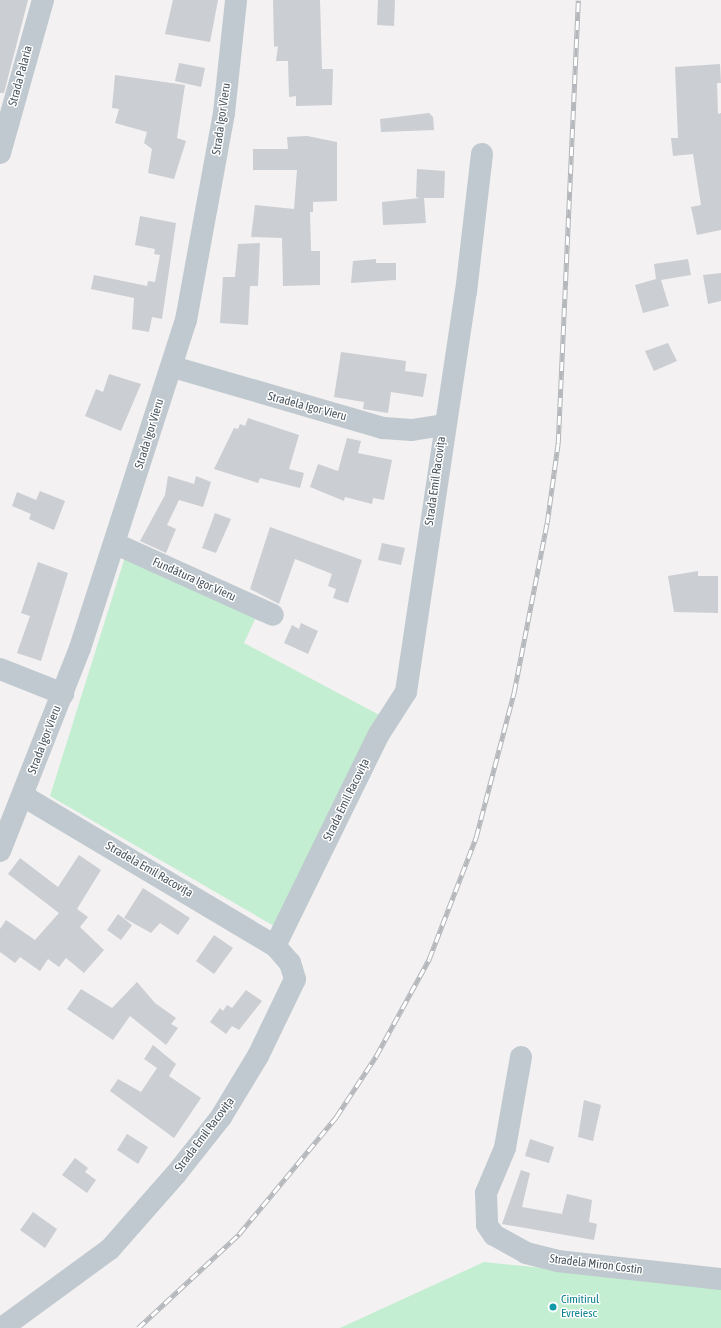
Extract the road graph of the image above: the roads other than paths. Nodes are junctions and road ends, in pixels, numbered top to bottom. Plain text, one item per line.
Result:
1 (42, 0) edge
2 (236, 0) edge
3 (0, 153) edge
4 (482, 154) dead end
5 (173, 367) junction
6 (444, 425) junction
7 (116, 544) junction
8 (274, 615) dead end
9 (0, 669) edge
10 (63, 694) junction
11 (22, 796) junction
12 (0, 851) edge
13 (275, 946) junction
14 (521, 1057) dead end
15 (721, 1279) edge
16 (2, 1328) edge

1 - 3 street, Strada Palaria
2 - 5 street, Strada Igor Vieru
4 - 6 street, Strada Emil Racovița
5 - 6 street, Stradela Igor Vieru
5 - 7 street, Strada Igor Vieru
6 - 13 street, Strada Emil Racovița
7 - 8 street, Fundătura Igor Vieru
7 - 10 street, Strada Igor Vieru
9 - 10 street
10 - 11 street, Strada Igor Vieru
11 - 12 street, Strada Igor Vieru
11 - 13 street, Stradela Emil Racovița
13 - 16 street, Strada Emil Racovița
14 - 15 street, Stradela Miron Costin

